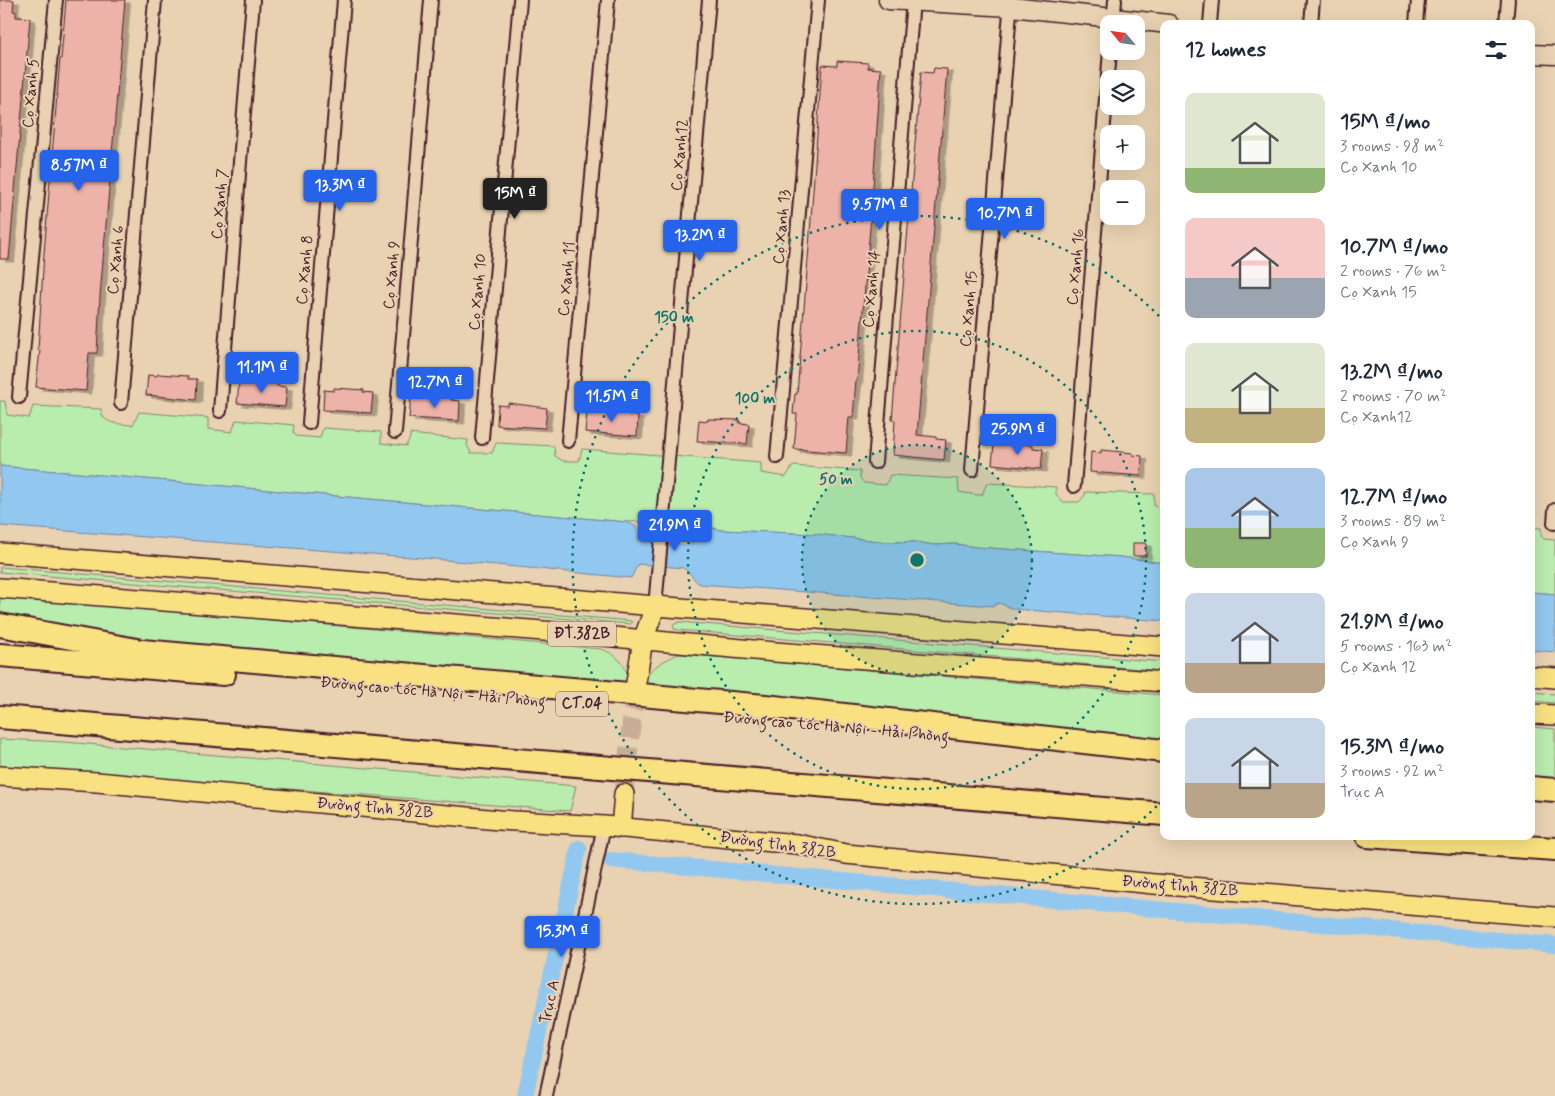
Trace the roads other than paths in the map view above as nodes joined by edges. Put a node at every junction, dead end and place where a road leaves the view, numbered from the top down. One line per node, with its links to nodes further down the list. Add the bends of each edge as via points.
1 (56, 0): 29 (street, Cọ Xanh 5)
2 (155, 0): 30 (street, Cọ Xanh 6)
3 (253, 0): 31 (street, Cọ Xanh 7)
4 (344, 0): 32 (street, Cọ Xanh 8)
5 (431, 0): 33 (street, Cọ Xanh 9)
6 (520, 0): 34 (street, Cọ Xanh 10)
7 (608, 0): 35 (street, Cọ Xanh 11)
8 (710, 0): 42 (street, Cọ Xanh12)
9 (818, 0): 36 (street, Cọ Xanh 13)
10 (888, 0): 16 (street)
11 (1114, 0): 18 (street)
12 (1212, 0): 20 (street)
13 (1314, 0): 21 (street)
14 (1418, 0): 22 (street)
15 (1508, 0): 23 (street)
16 (912, 1): 17 (street); 37 (street, Cọ Xanh 14)
17 (1011, 4): 19 (street); 38 (street, Cọ Xanh 15)
18 (1113, 15)
19 (1100, 19)
20 (1210, 20)
21 (1312, 20)
22 (1416, 20)
23 (1506, 20)
24 (1145, 23): 25 (street)
25 (1160, 24)
26 (1535, 54): 27 (street)
27 (1555, 55)
28 (1109, 60): 39 (street, Cọ Xanh 16)
29 (19, 397)
30 (121, 403)
31 (220, 412)
32 (309, 423)
33 (395, 432)
34 (482, 438)
35 (568, 441)
36 (777, 457)
37 (874, 462)
38 (972, 470)
39 (1074, 486)
40 (0, 553): 42 (main road, ĐT.382B)
41 (0, 588): 44 (main road, ĐT.382B)
42 (655, 607): 44 (main road); 45 (main road, ĐT.382B)
43 (0, 625): 55 (highway, via 142,651 765,706)
44 (643, 640): 49 (main road, ĐT.382B); 50 (main road)
45 (1160, 647)
46 (0, 655): 56 (highway, Đường cao tốc Hà Nội - Hải Phòng / CT.04)
47 (1535, 676): 48 (main road)
48 (1555, 678)
49 (1160, 682)
50 (635, 688)
51 (1535, 714): 52 (main road)
52 (1555, 715)
53 (0, 717): 61 (highway)
54 (0, 729): 62 (highway, via 700,790)
55 (1160, 751)
56 (1160, 756)
57 (0, 776): 63 (main road, Đường tỉnh 382B)
58 (1535, 788): 59 (highway)
59 (1555, 790)
60 (624, 794): 63 (main road)
61 (1160, 814)
62 (1160, 822)
63 (612, 827): 67 (main road, Đường tỉnh 382B, via 1154,884); 68 (street, Trục A)
64 (1430, 840): 66 (highway)
65 (1469, 840): 66 (highway)
66 (1555, 848)
67 (1555, 918)
68 (546, 1096)

